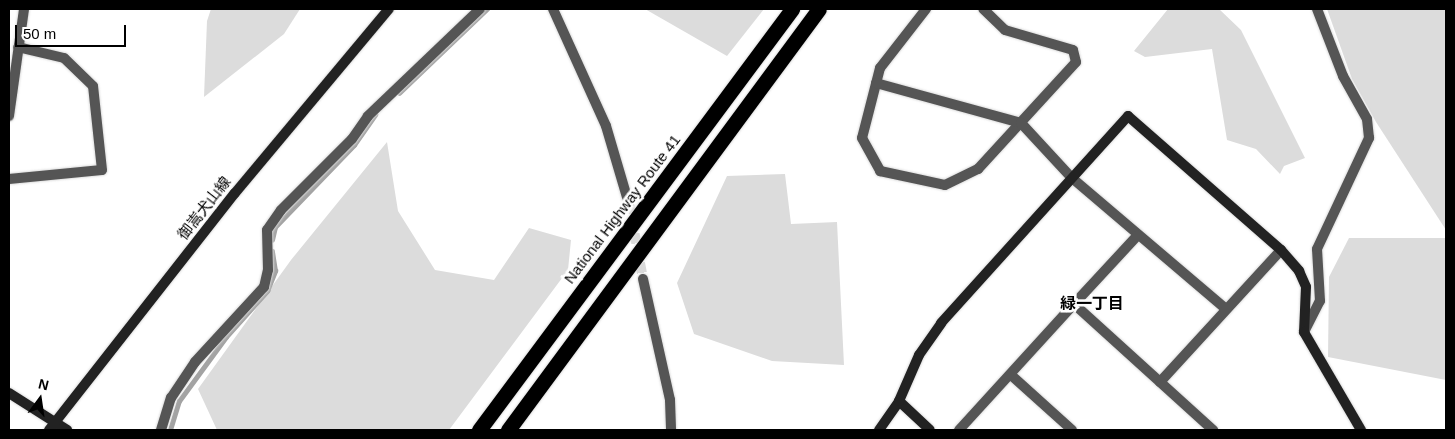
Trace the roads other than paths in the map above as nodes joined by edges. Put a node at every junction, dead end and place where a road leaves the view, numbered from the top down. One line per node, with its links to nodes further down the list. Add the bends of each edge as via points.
1 (24, 9): 10 (street)
2 (389, 9): 27 (street, 御嵩犬山線, via 235,193)
3 (480, 9): 29 (street, via 460,32 368,116 352,139 281,210 267,230 268,270 264,287 195,362 171,398)
4 (553, 9): 16 (street, via 606,126)
5 (792, 9): 30 (highway, National Highway Route 41)
6 (819, 9): 31 (highway)
7 (926, 9): 11 (street, via 880,68)
8 (983, 9): 13 (street, via 1005,30 1073,50 1076,62)
9 (1317, 9): 22 (street, via 1343,76 1367,119 1369,138 1317,249 1320,301)
10 (18, 47): 12 (street); 15 (street, via 64,58 93,86 102,170)
11 (876, 83): 13 (street); 13 (street, via 862,138 880,171 946,185 978,169)
12 (9, 116)
13 (1021, 123): 14 (street)
14 (1072, 178): 17 (street); 18 (street, via 1128,116); 26 (street, via 941,323 919,355)
15 (9, 179)
16 (629, 204)
17 (1137, 236): 20 (street); 21 (street)
18 (1280, 250): 21 (street); 22 (street, via 1299,271 1306,287)
19 (643, 279): 32 (street, via 670,400)
20 (1074, 304): 23 (street); 24 (street)
21 (1226, 310): 24 (street)
22 (1304, 332): 38 (street)
23 (1011, 375): 35 (street); 36 (street)
24 (1160, 382): 37 (street)
25 (9, 393): 27 (street)
26 (899, 402): 33 (street); 34 (street)
27 (52, 426): 28 (street)
28 (67, 430)
29 (161, 430)
30 (479, 430)
31 (508, 430)
32 (671, 430)
33 (879, 430)
34 (930, 430)
35 (959, 430)
36 (1072, 430)
37 (1213, 430)
38 (1361, 430)

